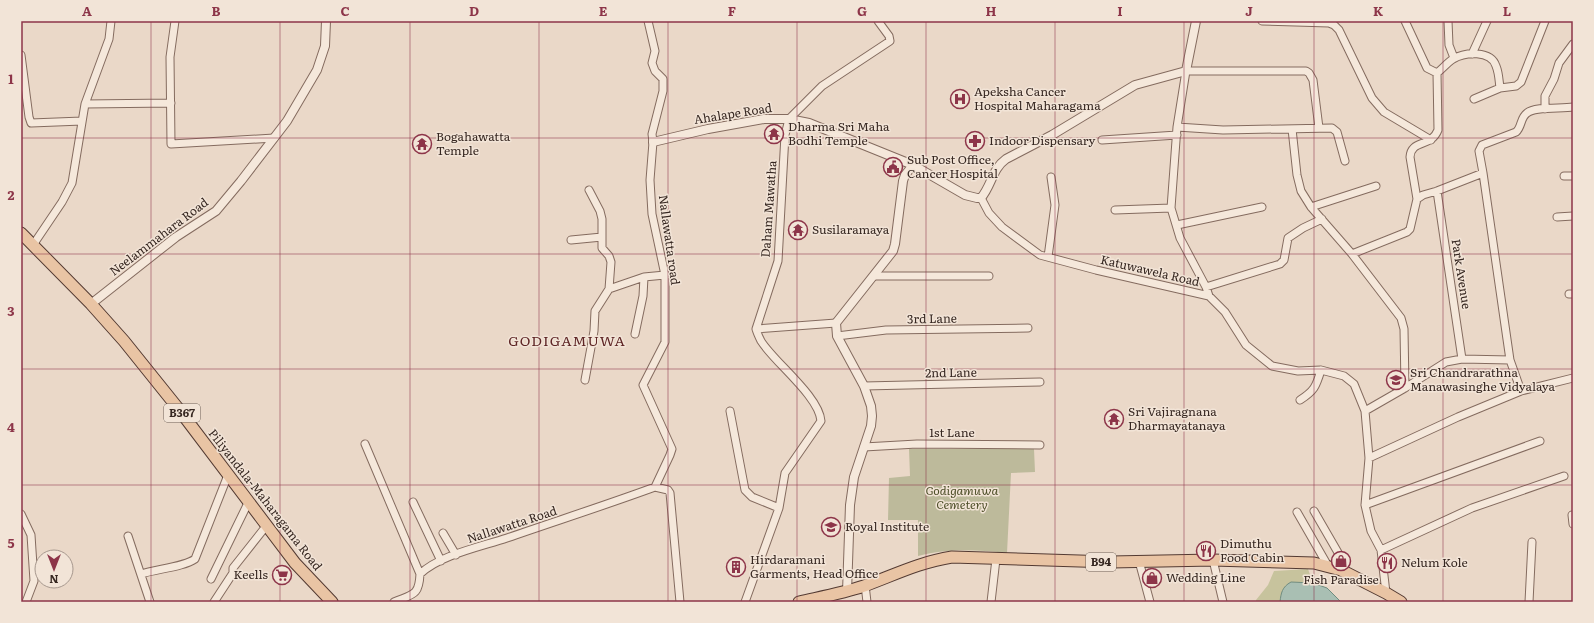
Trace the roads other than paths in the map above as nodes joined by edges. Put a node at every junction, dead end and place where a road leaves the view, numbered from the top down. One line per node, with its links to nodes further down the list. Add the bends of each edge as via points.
1 (111, 21): 21 (street, via 109,39)
2 (175, 21): 20 (street, via 170,57)
3 (326, 21): 29 (street, Neelammahara Road, via 325,46 317,70)
4 (648, 21): 32 (street, Nallawatta road, via 655,51 652,64 663,79 663,91 652,134)
5 (878, 21): 24 (street, Daham Mawatha, via 890,41 822,86)
6 (1196, 21): 16 (street)
7 (1262, 21): 31 (street, via 1334,25 1339,30 1372,98 1384,112)
8 (1405, 21): 17 (street, via 1427,68)
9 (1448, 21): 15 (street, via 1449,45)
10 (1487, 21): 13 (street)
11 (1545, 21): 18 (street, via 1520,82 1516,86)
12 (1573, 44): 23 (street, via 1559,63 1554,80 1545,96)
13 (1472, 54): 15 (street); 18 (street, via 1483,54 1492,59)
14 (21, 55): 25 (street, via 31,123)
15 (1454, 58): 17 (street)
16 (1186, 71): 26 (street, via 1306,71 1314,80); 28 (street); 42 (street, via 1135,85 1052,135 1006,159 995,170)
17 (1437, 73): 31 (street, via 1438,130)
18 (1500, 88): 19 (street)
19 (1474, 99)
20 (170, 103): 21 (street); 29 (street, via 171,144)
21 (85, 104): 25 (street)
22 (1573, 107): 23 (street)
23 (1544, 109): 35 (street, via 1526,113 1520,129 1516,132 1482,145 1479,151)
24 (790, 119): 32 (street, Ahalape Road, via 764,119); 34 (street, Ahalape Road, via 809,123); 68 (street, Daham Mawatha, via 785,135 778,262)
25 (82, 121): 55 (street, via 72,182 62,202)
26 (1319, 128): 27 (street); 33 (street, via 1332,128 1337,132)
27 (1292, 129): 28 (street); 45 (street, via 1301,191)
28 (1177, 131): 30 (street); 46 (street)
29 (274, 138): 65 (street, Neelammahara Road, via 216,210 176,237)
30 (1102, 140)
31 (1431, 140): 43 (street, via 1414,146 1410,151)
32 (653, 142): 58 (street, Nallawatta road, via 650,180 652,214)
33 (1345, 161)
34 (913, 165): 42 (street, Ahalape Road, via 965,195); 59 (street, via 905,175 893,251)
35 (1483, 172): 41 (street); 72 (street)
36 (1564, 176): 37 (street)
37 (1573, 176)
38 (1051, 177): 57 (street, via 1055,205)
39 (1376, 186): 45 (street)
40 (589, 190): 53 (street, via 600,211)
41 (1437, 191): 43 (street); 71 (street, Park Avenue)
42 (981, 198): 57 (street, Katuwawela Road, via 989,213 1002,227 1040,255)
43 (1417, 199): 56 (street, via 1410,229 1407,232)
44 (1262, 207): 51 (street)
45 (1311, 207): 50 (street)
46 (1171, 208): 47 (street); 51 (street)
47 (1115, 210)
48 (1573, 216): 49 (street)
49 (1557, 217)
50 (1322, 219): 56 (street); 62 (street, via 1288,238 1284,260 1280,264)
51 (1177, 225): 62 (street, via 1180,238)
52 (21, 233): 55 (main road, Piliyandala-Maharagama Road / B367)
53 (602, 237): 54 (street); 63 (street, via 602,248 611,262)
54 (571, 240)
55 (33, 245): 65 (main road, Piliyandala-Maharagama Road / B367)
56 (1352, 254): 78 (street, via 1401,318 1404,329)
57 (1048, 257): 64 (street, Katuwawela Road)
58 (665, 275): 61 (street); 90 (street, Nallawatta road, via 665,342 643,385 672,449)
59 (874, 276): 60 (street); 66 (street)
60 (989, 276)
61 (644, 277): 63 (street); 69 (street)
62 (1206, 287): 64 (street)
63 (609, 289): 75 (street, via 595,311)
64 (1209, 296): 73 (street, Katuwawela Road, via 1225,312 1246,346 1272,366 1298,371)
65 (91, 304): 88 (main road, Piliyandala-Maharagama Road / B367, via 150,372)
66 (836, 323): 68 (street); 70 (street)
67 (1028, 328): 70 (street, 3rd Lane, via 886,330)
68 (756, 329): 94 (street, via 761,341 796,380 818,410 821,421 785,473)
69 (635, 334)
70 (837, 336): 77 (street)
71 (1462, 359): 72 (street); 78 (street, via 1446,362)
72 (1510, 360): 79 (street)
73 (1321, 370): 80 (street, via 1316,387); 82 (street, Katuwawela Road, via 1344,376 1354,384)
74 (1573, 378): 79 (street)
75 (585, 380)
76 (1040, 382): 77 (street, 2nd Lane)
77 (864, 386): 86 (street, via 872,416)
78 (1405, 388): 82 (street)
79 (1521, 391): 87 (street)
80 (1300, 400)
81 (730, 411): 94 (street, via 745,490 752,497)
82 (1365, 411): 87 (street, Katuwawela Road)
83 (1540, 442): 93 (street)
84 (365, 444): 112 (street)
85 (1040, 445): 86 (street, 1st Lane, via 917,444)
86 (864, 447): 115 (street, via 854,477 850,505)
87 (1369, 458): 93 (street, Katuwawela Road)
88 (228, 475): 91 (main road, Piliyandala-Maharagama Road / B367); 111 (street, via 195,560)
89 (1564, 476): 104 (street, via 1472,508)
90 (655, 487): 105 (street, Nallawatta Road); 122 (street, via 668,490 670,493)
91 (249, 501): 100 (main road, Piliyandala-Maharagama Road / B367); 113 (street)
92 (413, 502): 107 (street)
93 (1365, 505): 104 (street, Katuwawela Road, via 1372,531)
94 (779, 508): 123 (street)
95 (1297, 512): 110 (street)
96 (1314, 512): 110 (street, via 1340,556)
97 (21, 514): 117 (street, via 31,535 34,581)
98 (1572, 515): 99 (street)
99 (1573, 524)
100 (267, 525): 119 (street, via 233,568 233,573); 120 (main road, Piliyandala-Maharagama Road / B367, via 295,563)
101 (442, 533): 105 (street)
102 (128, 536): 111 (street)
103 (1532, 542): 130 (street)
104 (1381, 550): 116 (street, Katuwawela Road)
105 (456, 555): 107 (street, Nallawatta Road)
106 (996, 559): 109 (main road, B94); 114 (main road, B94, via 952,557 930,561); 126 (street)
107 (442, 560): 112 (street, Nallawatta Road, via 428,566)
108 (1213, 560): 109 (main road, B94); 110 (main road, B94, via 1314,563); 128 (street)
109 (1139, 561): 127 (street)
110 (1333, 568): 116 (main road, B94)
111 (141, 574): 118 (street)
112 (420, 574): 121 (street, via 419,586 415,593)
113 (211, 579)
114 (865, 585): 115 (main road, B94); 125 (street)
115 (847, 592): 124 (main road, B94)
116 (1386, 593): 129 (main road, B94)
117 (26, 602)
118 (150, 602)
119 (214, 602)
120 (332, 602)
121 (394, 602)
122 (680, 602)
123 (745, 602)
124 (799, 602)
125 (867, 602)
126 (991, 602)
127 (1150, 602)
128 (1223, 602)
129 (1401, 602)
130 (1529, 602)

